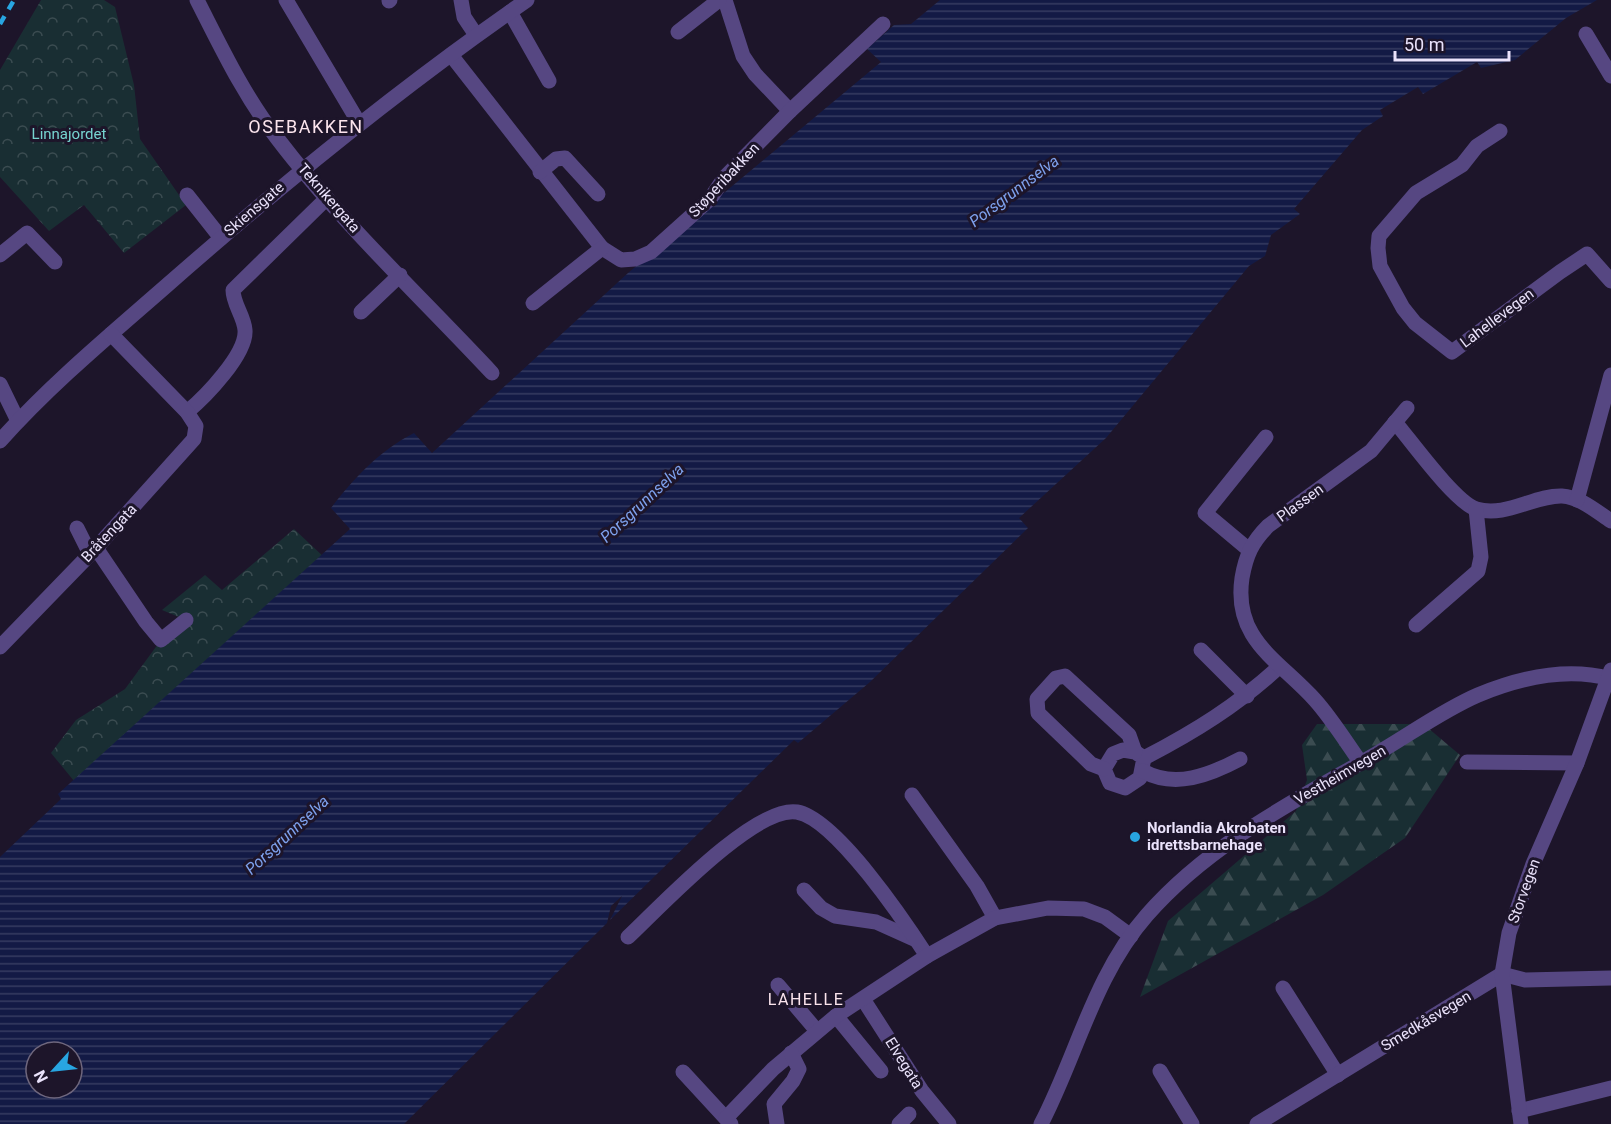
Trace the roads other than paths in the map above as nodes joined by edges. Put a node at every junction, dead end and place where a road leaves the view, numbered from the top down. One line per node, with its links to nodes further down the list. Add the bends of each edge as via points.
1 (197, 0): 18 (street, Teknikergata, via 240,82 276,138)
2 (286, 0): 16 (street)
3 (461, 0): 11 (street, via 464,17)
4 (527, 0): 7 (street, Skiensgate)
5 (719, 0): 9 (street)
6 (725, 0): 15 (street, via 743,56)
7 (510, 12): 11 (street, Skiensgate); 14 (street)
8 (883, 24): 15 (street, Støperibakken)
9 (678, 32)
10 (1587, 34): 13 (street)
11 (476, 36): 12 (street, Skiensgate)
12 (451, 55): 16 (street, Skiensgate); 19 (street, Støperibakken)
13 (1611, 76)
14 (549, 81)
15 (790, 111): 24 (street, Støperibakken, via 725,177 710,199 651,252 621,260)
16 (359, 123): 18 (street, Skiensgate)
17 (1500, 131): 28 (street, Lahellevegen, via 1477,146 1462,165 1416,193 1379,236 1380,266 1403,308 1415,323 1452,352 1587,254)
18 (302, 168): 22 (street, Teknikergata); 23 (street, Skiensgate)
19 (540, 172): 20 (street, via 556,159 565,158); 24 (street, Støperibakken)
20 (598, 194)
21 (187, 195): 23 (street)
22 (327, 198): 27 (street, Teknikergata); 36 (street, via 233,290 245,337 234,360)
23 (220, 238): 31 (street, Skiensgate)
24 (602, 248): 29 (street)
25 (0, 255): 26 (street, via 27,233)
26 (56, 262)
27 (400, 275): 30 (street); 32 (street, Teknikergata)
28 (1611, 281)
29 (533, 303)
30 (361, 312)
31 (111, 334): 36 (street); 37 (street, Skiensgate)
32 (492, 373)
33 (1611, 375): 41 (street)
34 (0, 384): 37 (street)
35 (1407, 408): 38 (street, Plassen)
36 (187, 412): 46 (street, Bråtengata, via 196,426 194,439)
37 (18, 421): 40 (street, Skiensgate)
38 (1395, 422): 42 (street, via 1460,498); 45 (street, Plassen, via 1371,451 1268,526)
39 (1266, 437): 45 (street, via 1205,513)
40 (0, 441)
41 (1577, 500): 42 (street, via 1562,496 1506,509); 43 (street)
42 (1476, 508): 48 (street, via 1481,557 1478,571)
43 (1611, 521)
44 (77, 528): 46 (street)
45 (1248, 549): 51 (street, via 1240,595 1243,617 1254,638)
46 (93, 551): 47 (street, via 161,640); 49 (street, Bråtengata)
47 (186, 620)
48 (1416, 625)
49 (0, 647)
50 (1201, 650): 53 (street)
51 (1279, 667): 53 (street); 57 (street, via 1314,698)
52 (1610, 676): 57 (street, Vestheimvegen, via 1568,673 1502,687 1477,696); 58 (street, Storvegen)
53 (1247, 696): 55 (street, via 1192,733)
54 (1240, 759): 55 (street, via 1209,774 1184,779 1155,777)
55 (1141, 760): 59 (street, via 1123,750 1113,754); 59 (street, via 1137,782 1125,788 1110,783); 59 (street, via 1129,735 1065,676 1056,678 1037,699 1038,713 1091,764)
56 (1467, 762): 58 (street)
57 (1361, 763): 63 (street, Vestheimvegen, via 1217,850 1148,914)
58 (1577, 763): 67 (street, Storvegen, via 1533,864 1509,933)
59 (1104, 769)
60 (912, 795): 62 (street)
61 (804, 890): 65 (street, via 835,916 876,922)
62 (995, 918): 63 (street, via 1048,908 1084,909 1105,917); 66 (street)
63 (1131, 936): 84 (street, Vestheimvegen, via 1100,988)
64 (628, 937): 65 (street, via 735,839 756,824 796,812 815,818 834,834)
65 (917, 940): 66 (street)
66 (927, 956): 71 (street)
67 (1502, 974): 68 (street, via 1525,980); 78 (street, Smedkåsvegen); 80 (street, Storvegen)
68 (1611, 978)
69 (778, 985): 73 (street)
70 (1283, 988): 78 (street)
71 (863, 999): 72 (street); 83 (street, Elvegata, via 922,1091)
72 (836, 1016): 73 (street); 75 (street)
73 (816, 1031): 74 (street)
74 (791, 1053): 81 (street); 82 (street, via 799,1069 774,1104)
75 (881, 1071)
76 (1160, 1071): 85 (street)
77 (683, 1072): 81 (street)
78 (1338, 1075): 86 (street, Smedkåsvegen)
79 (1611, 1088): 80 (street)
80 (1520, 1118)
81 (729, 1121)
82 (777, 1124)
83 (950, 1124)
84 (1041, 1124)
85 (1192, 1124)
86 (1257, 1124)

